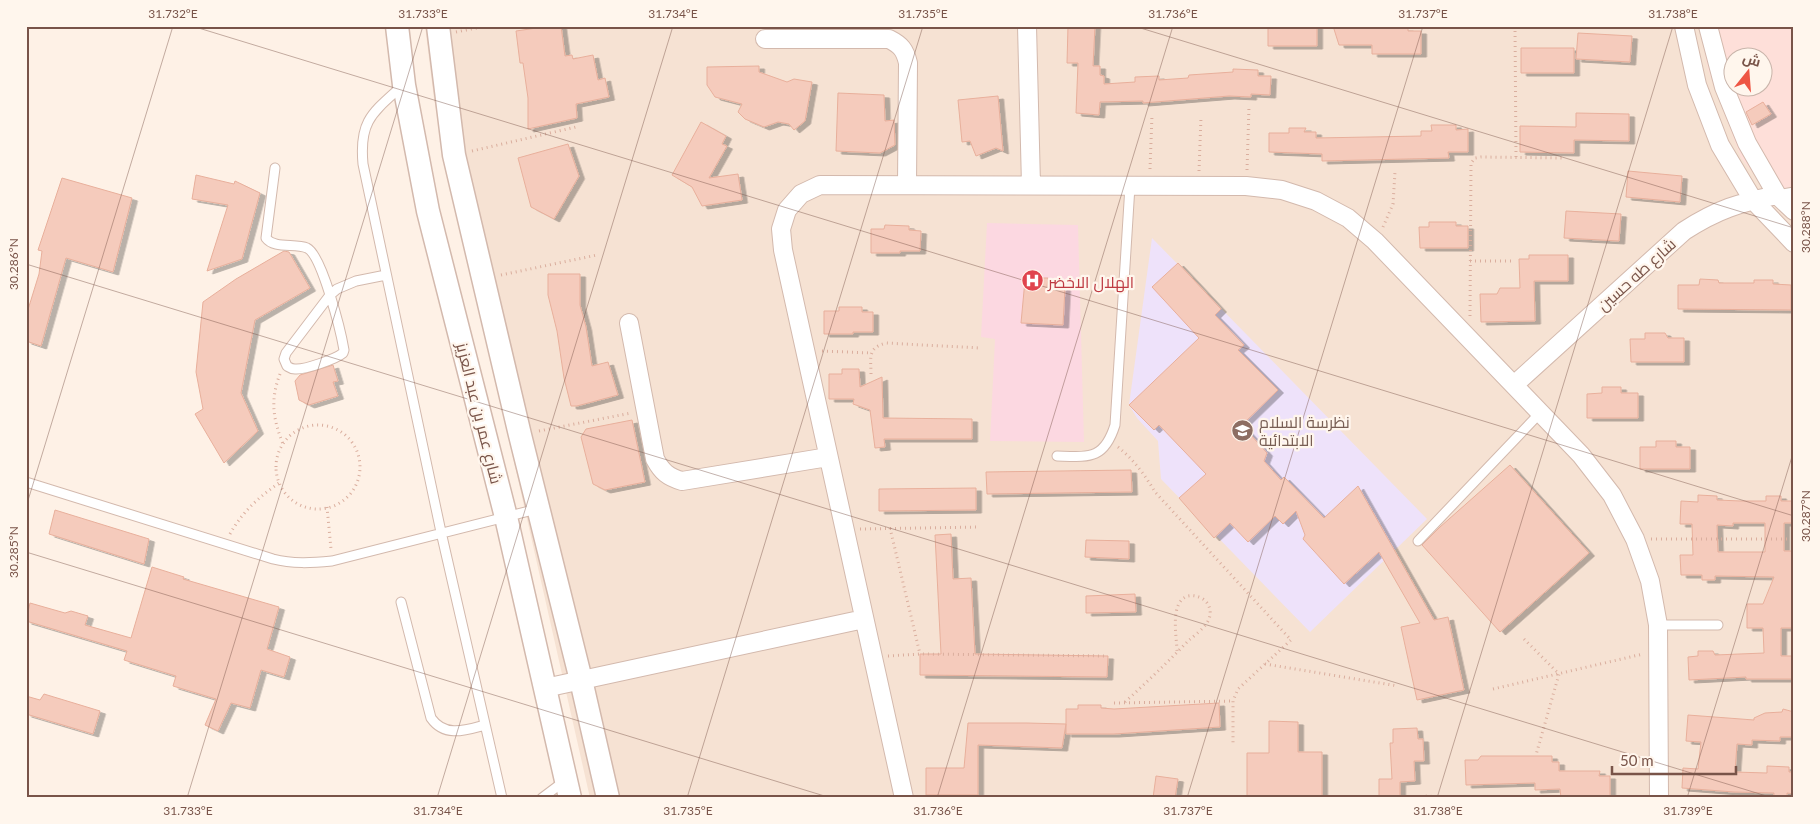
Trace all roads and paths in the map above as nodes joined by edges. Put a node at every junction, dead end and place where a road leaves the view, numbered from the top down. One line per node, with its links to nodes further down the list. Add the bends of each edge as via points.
1 (397, 26): 9 (street, شارع عمر بن عبد العزيز)
2 (487, 26): 7 (path)
3 (1027, 26): 20 (street)
4 (1515, 26): 15 (path)
5 (1684, 26): 26 (street, via 1697,85 1716,136)
6 (1708, 26): 25 (street, via 1724,87 1747,143)
7 (438, 31): 14 (street, شارع عمر بن عبد العزيز)
8 (765, 39): 19 (street, via 889,39 899,44 906,52 908,63)
9 (404, 85): 33 (lane, via 370,118 361,145); 55 (street, شارع عمر بن عبد العزيز, via 428,211)
10 (1249, 106): 24 (path)
11 (1152, 115): 22 (path)
12 (1200, 117): 23 (path)
13 (576, 127): 14 (path)
14 (454, 155): 34 (street, شارع عمر بن عبد العزيز)
15 (1516, 158): 16 (path); 31 (path, via 1481,157 1471,163)
16 (1562, 158)
17 (275, 168): 35 (lane, via 266,238 271,243 304,247 311,251)
18 (1395, 172): 28 (path, via 1393,204)
19 (907, 185): 20 (street); 39 (street, via 820,185 801,194 787,210 781,229 783,250)
20 (1031, 185): 21 (street)
21 (1130, 186): 22 (street); 47 (lane, via 1115,425)
22 (1150, 186): 23 (street)
23 (1199, 186): 24 (street)
24 (1246, 186): 28 (street, via 1282,190 1316,201 1348,218)
25 (1786, 193): 26 (street, شارع طه حسين); 27 (street)
26 (1753, 200): 29 (street); 43 (street, شارع طه حسين, via 1705,217 1684,231)
27 (1794, 212)
28 (1375, 241): 37 (street)
29 (1794, 243)
30 (597, 255): 34 (path)
31 (1470, 261): 32 (path); 37 (path)
32 (1514, 262)
33 (386, 275): 35 (lane, via 348,284); 59 (lane)
34 (483, 279): 46 (street, شارع عمر بن عبد العزيز)
35 (330, 295): 41 (lane, via 289,348); 41 (lane, via 343,354 297,369)
36 (629, 323): 44 (street)
37 (1470, 340): 43 (street)
38 (980, 348): 40 (path, via 886,343)
39 (805, 350): 40 (path); 50 (street)
40 (871, 353): 42 (path)
41 (284, 363): 48 (path, via 272,397 276,427)
42 (871, 374)
43 (1514, 386): 45 (street)
44 (646, 410): 46 (path); 50 (street, via 655,459 670,478 682,481)
45 (1540, 413): 60 (street, via 1612,495); 62 (lane)
46 (520, 435): 54 (street, شارع عمر بن عبد العزيز)
47 (1110, 440): 49 (lane, via 1088,457); 75 (path, via 1128,455 1155,492 1290,640)
48 (283, 444): 52 (path, via 276,462); 53 (path, via 298,430 318,425 338,429 353,443 360,462 358,482 346,498)
49 (1057, 456)
50 (828, 457): 58 (street)
51 (26, 482): 63 (lane)
52 (280, 483): 53 (path, via 299,504); 63 (path, via 247,509)
53 (327, 508): 64 (path)
54 (538, 509): 55 (lane); 77 (street, شارع عمر بن عبد العزيز)
55 (506, 517): 59 (lane); 79 (street, شارع عمر بن عبد العزيز)
56 (979, 527): 57 (path)
57 (890, 528): 58 (path); 72 (path)
58 (844, 529): 66 (street)
59 (441, 532): 64 (lane); 84 (lane)
60 (1635, 539): 61 (path); 67 (street, via 1650,581)
61 (1794, 539)
62 (1418, 542)
63 (224, 544): 64 (lane, via 291,563)
64 (332, 561)
65 (401, 602): 84 (lane, via 435,724 449,732)
66 (864, 619): 74 (street); 77 (street)
67 (1658, 625): 68 (lane); 70 (street)
68 (1718, 625)
69 (1524, 639): 76 (path)
70 (1659, 651): 76 (path); 94 (street)
71 (1177, 652): 71 (path, via 1208,621 1209,606 1197,596 1182,599 1178,605); 82 (path)
72 (920, 654): 73 (path); 74 (path)
73 (1108, 656)
74 (873, 657): 91 (street)
75 (1265, 664): 78 (path); 81 (path, via 1238,689)
76 (1559, 674): 80 (path); 86 (path)
77 (581, 680): 79 (street); 90 (street, شارع عمر بن عبد العزيز)
78 (1398, 686)
79 (545, 688): 87 (street, شارع عمر بن عبد العزيز)
80 (1493, 689)
81 (1233, 701): 82 (path); 85 (path)
82 (1126, 702): 83 (path)
83 (1114, 703)
84 (485, 725): 88 (lane)
85 (1233, 744)
86 (1536, 755)
87 (568, 789): 89 (lane)
88 (502, 798)
89 (542, 798)
90 (608, 798)
91 (904, 798)
92 (1416, 798): 93 (path)
93 (1462, 798)
94 (1659, 798)

